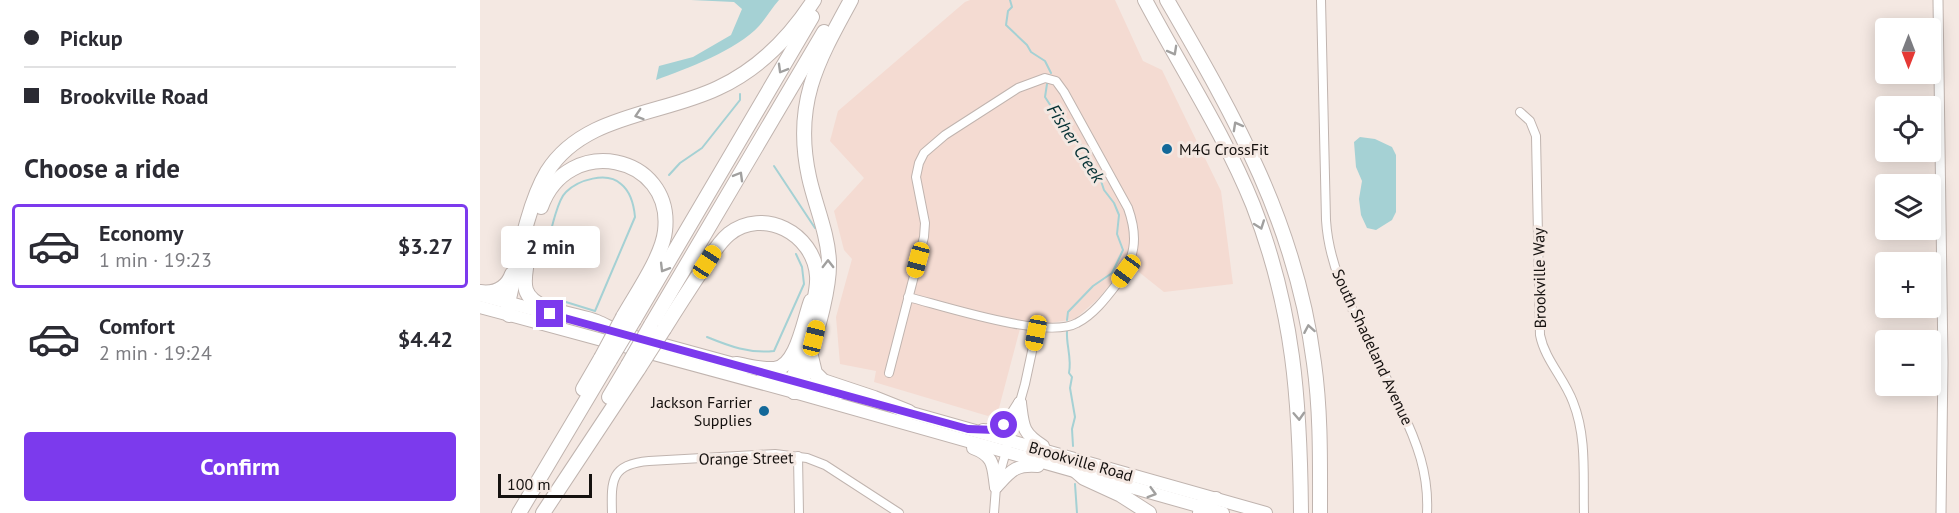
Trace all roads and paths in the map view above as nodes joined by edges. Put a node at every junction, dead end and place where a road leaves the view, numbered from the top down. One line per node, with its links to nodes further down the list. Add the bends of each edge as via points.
1 (814, 0): 10 (highway, one-way to 10, via 784,40 728,83 596,129 573,143 541,182)
2 (822, 0): 16 (highway, one-way to 16)
3 (843, 0): 17 (highway, one-way to 3)
4 (851, 0): 20 (highway, one-way to 4, via 829,262 807,166 804,112 819,59)
5 (1145, 0): 44 (highway, one-way to 44, via 1230,154 1272,260 1296,378)
6 (1167, 0): 45 (highway, one-way to 6, via 1316,374 1292,259 1254,159)
7 (1321, 0): 46 (street, South Shadeland Avenue, via 1326,220 1331,255 1344,293 1419,447 1427,484)
8 (1938, 0): 48 (street)
9 (1520, 112): 47 (street, Brookville Way, via 1532,123 1537,141 1540,335 1546,355 1569,391 1579,418)
10 (523, 257): 12 (highway, via 506,284 497,291); 15 (highway); 16 (highway, via 544,197 564,173 593,161 630,166 656,190 666,223 662,247); 19 (highway, via 525,286 534,302)
11 (816, 291): 17 (highway, via 814,263 801,240 778,226 748,225 735,229 722,241); 21 (highway, via 788,363 773,369); 23 (highway)
12 (480, 294): 15 (main road, Brookville Road)
13 (908, 297): 18 (street); 18 (street, via 925,232 917,183 918,165 926,150 1018,88 1051,79 1061,88 1122,194 1134,242 1126,271 1088,316 1072,326); 22 (street)
14 (480, 307): 15 (main road, Brookville Road)
15 (510, 307): 19 (main road, Brookville Road); 23 (main road, Brookville Road)
16 (628, 319): 34 (highway, bridge)
17 (658, 327): 36 (highway, bridge)
18 (1037, 328): 24 (street)
19 (618, 332): 21 (main road, Brookville Road)
20 (811, 350): 23 (highway); 25 (highway, via 812,368 824,381)
21 (736, 364): 23 (main road, Brookville Road)
22 (889, 373)
23 (796, 385): 25 (main road, Brookville Road); 27 (main road, Brookville Road)
24 (1020, 403): 26 (main road, via 1000,428); 28 (street); 30 (main road, via 1025,431)
25 (909, 412): 26 (main road, Brookville Road)
26 (968, 429): 28 (main road, Brookville Road)
27 (951, 436): 28 (main road, Brookville Road); 32 (main road, via 990,459 996,472)
28 (1009, 446): 30 (main road, Brookville Road); 32 (street)
29 (798, 456): 37 (street, Orange Street, via 630,463 617,472 612,484); 38 (street); 39 (street, Orange Street, via 825,465)
30 (1053, 459): 31 (main road, Brookville Road); 32 (main road, via 1019,466); 33 (main road, Brookville Road)
31 (1076, 471): 35 (main road, Brookville Road, one-way to 35); 41 (highway)
32 (996, 487): 40 (street)
33 (1216, 499): 35 (highway, via 1205,502); 43 (main road, Brookville Road)
34 (521, 508)
35 (1200, 510): 42 (main road, Brookville Road)
36 (543, 512)
37 (612, 513)
38 (799, 513)
39 (899, 513)
40 (994, 513)
41 (1149, 513)
42 (1223, 513)
43 (1266, 513)
44 (1301, 513)
45 (1320, 513)
46 (1427, 513)
47 (1584, 513)
48 (1941, 513)

